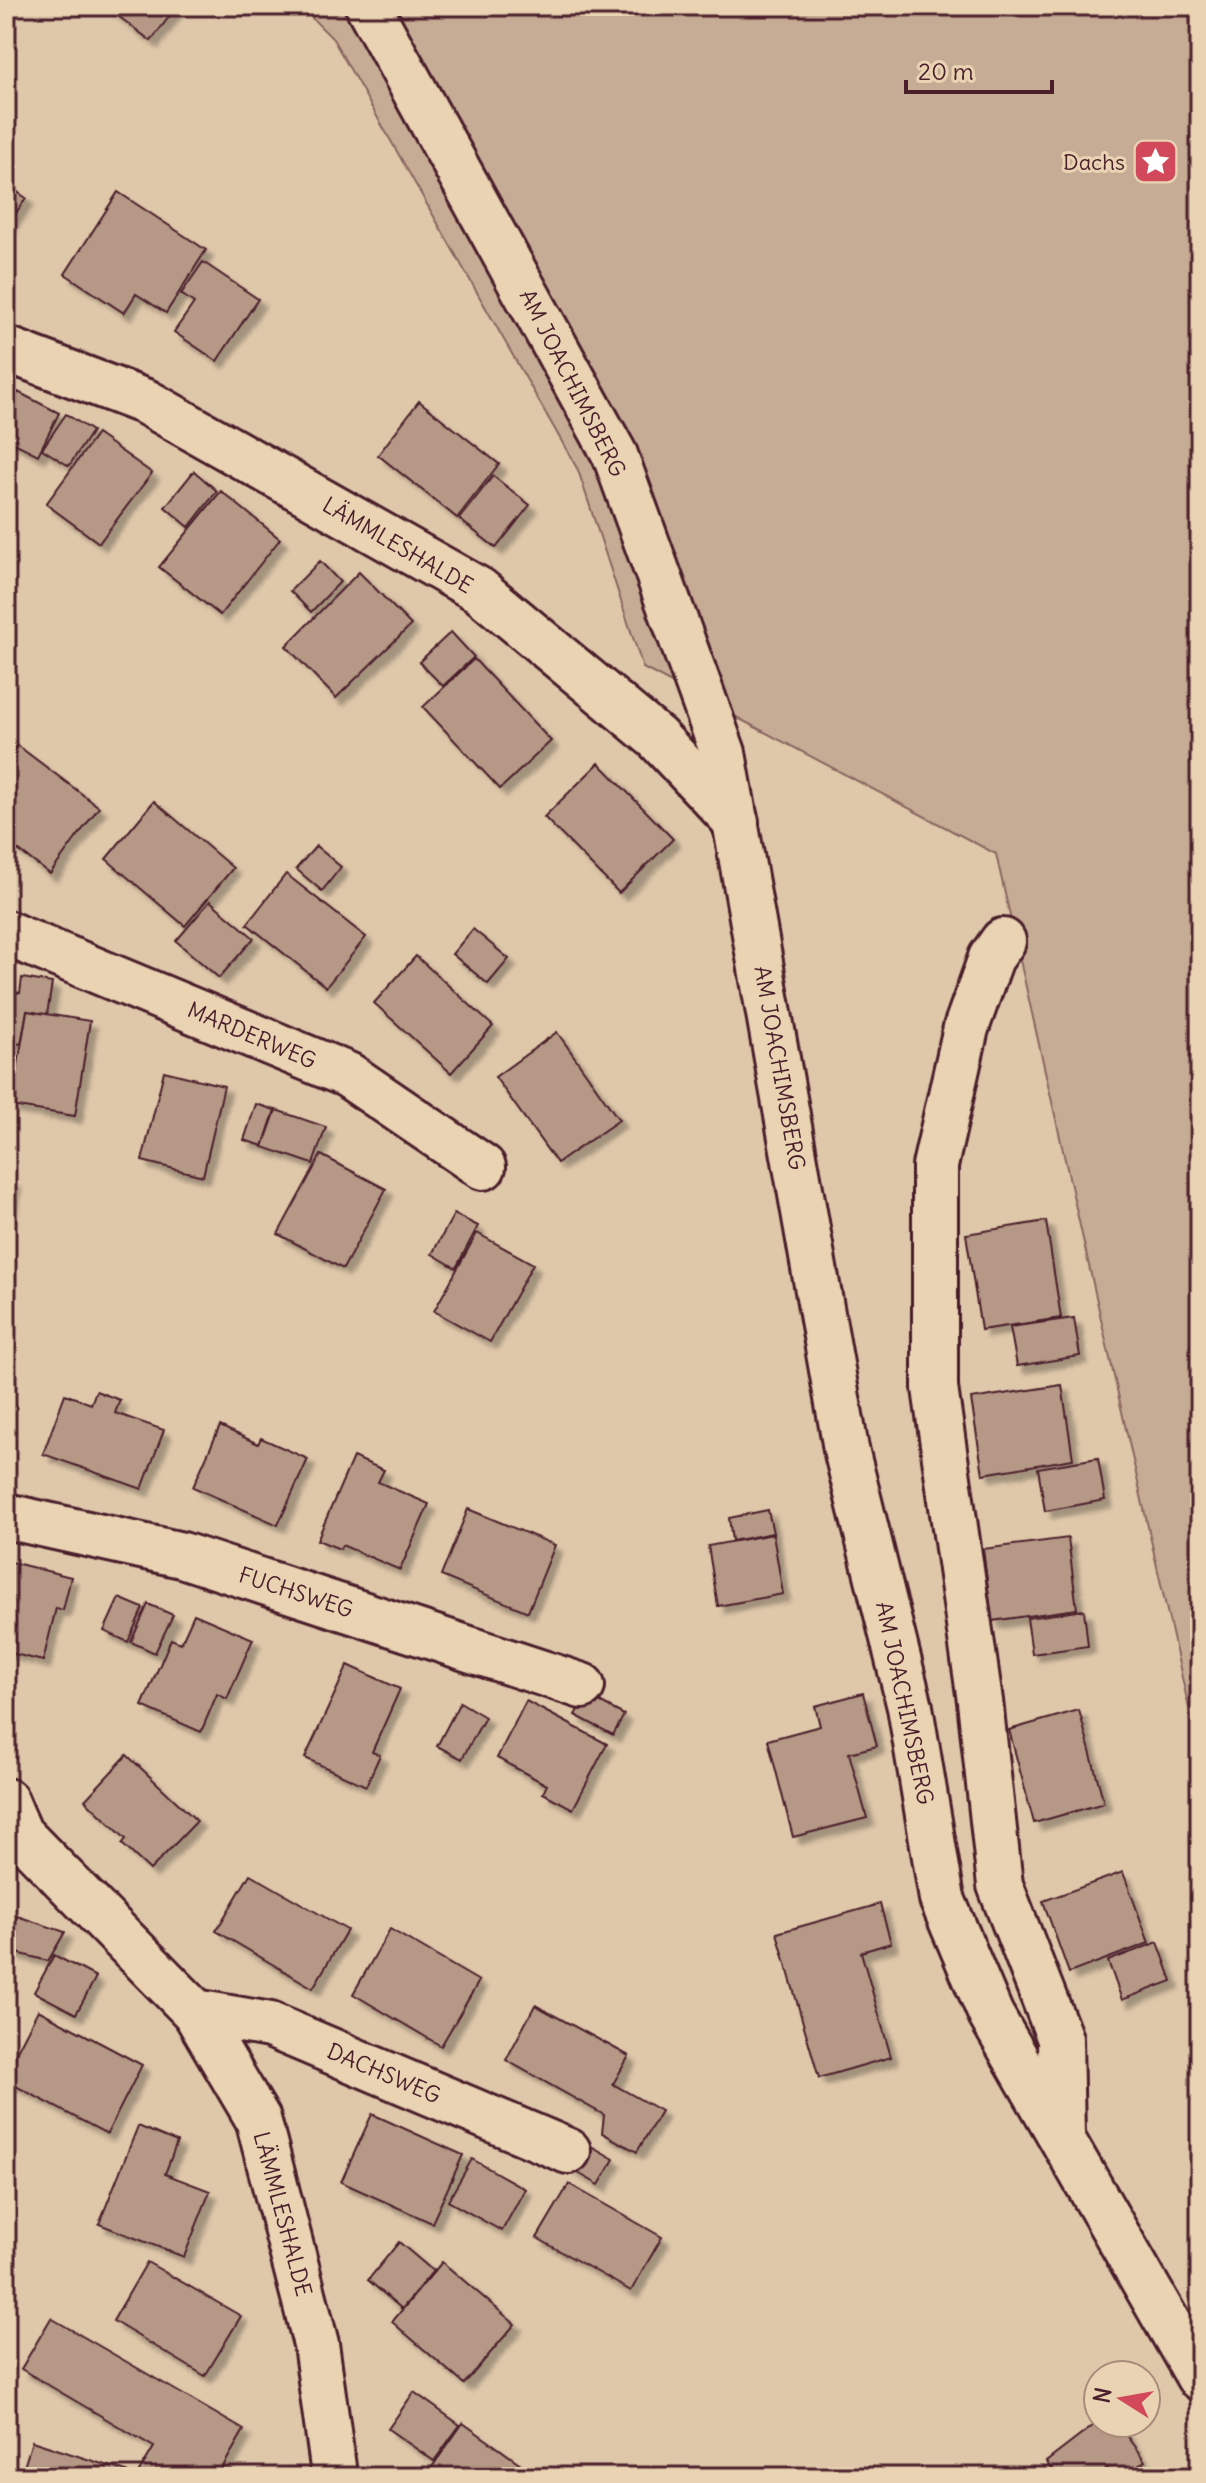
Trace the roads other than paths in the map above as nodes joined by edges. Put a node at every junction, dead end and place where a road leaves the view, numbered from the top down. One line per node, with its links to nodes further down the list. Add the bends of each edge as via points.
1 (370, 15): 3 (street, AM JOACHIMSBERG, via 615,455 723,753)
2 (6, 349): 3 (street, LÄMMLESHALDE, via 146,402 479,590 657,738)
3 (736, 822): 11 (street, AM JOACHIMSBERG, via 846,1449 910,1707 942,1899 991,2015)
4 (6, 933): 6 (street, MARDERWEG, via 348,1075)
5 (1003, 941): 11 (street, AM JOACHIMSBERG, via 991,958 966,1028 935,1166 935,1388 980,1701 1000,1885 1060,2039)
6 (483, 1167)
7 (6, 1516): 8 (street, FUCHSWEG, via 182,1555)
8 (582, 1686)
9 (11, 1821): 10 (street, LÄMMLESHALDE)
10 (195, 2012): 12 (street, DACHSWEG, via 270,2025); 14 (street, LÄMMLESHALDE, via 258,2119 316,2344)
11 (1062, 2139): 13 (street, AM JOACHIMSBERG)
12 (568, 2151)
13 (1200, 2379)
14 (332, 2477)

